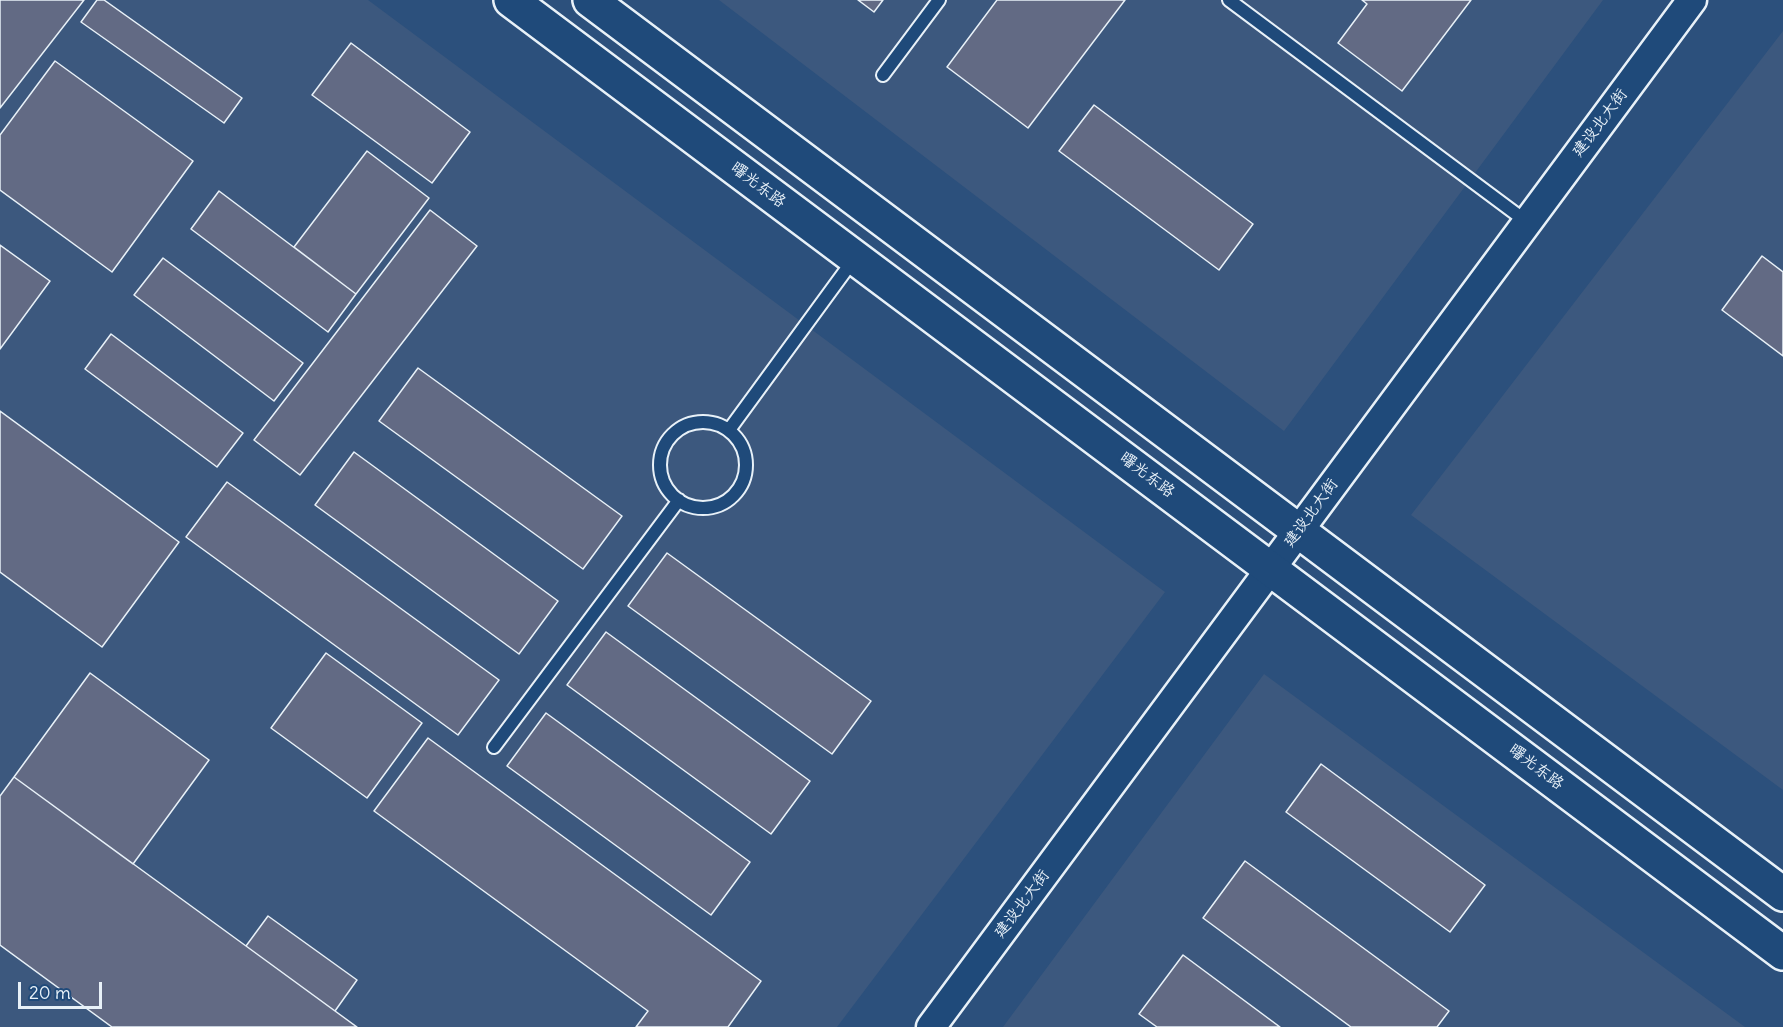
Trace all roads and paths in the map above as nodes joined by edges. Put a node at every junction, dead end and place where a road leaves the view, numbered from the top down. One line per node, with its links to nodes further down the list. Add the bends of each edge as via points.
1 (511, 0): 8 (main road, 曙光东路)
2 (590, 0): 11 (main road)
3 (939, 0): 6 (lane)
4 (1229, 0): 7 (lane)
5 (1692, 0): 7 (street, 建设北大街)
6 (883, 75)
7 (1527, 222): 11 (street, 建设北大街)
8 (855, 257): 9 (lane); 12 (main road, 曙光东路)
9 (729, 430): 10 (lane, via 742,445 746,457 747,470 736,494 713,507 699,508); 10 (lane, via 710,422 697,422 684,426 665,444 660,472 665,485)
10 (679, 500): 13 (lane)
11 (1299, 530): 12 (street, 建设北大街); 14 (main road)
12 (1271, 568): 15 (main road, 曙光东路); 16 (street, 建设北大街)
13 (494, 747)
14 (1783, 894)
15 (1783, 953)
16 (931, 1027)

